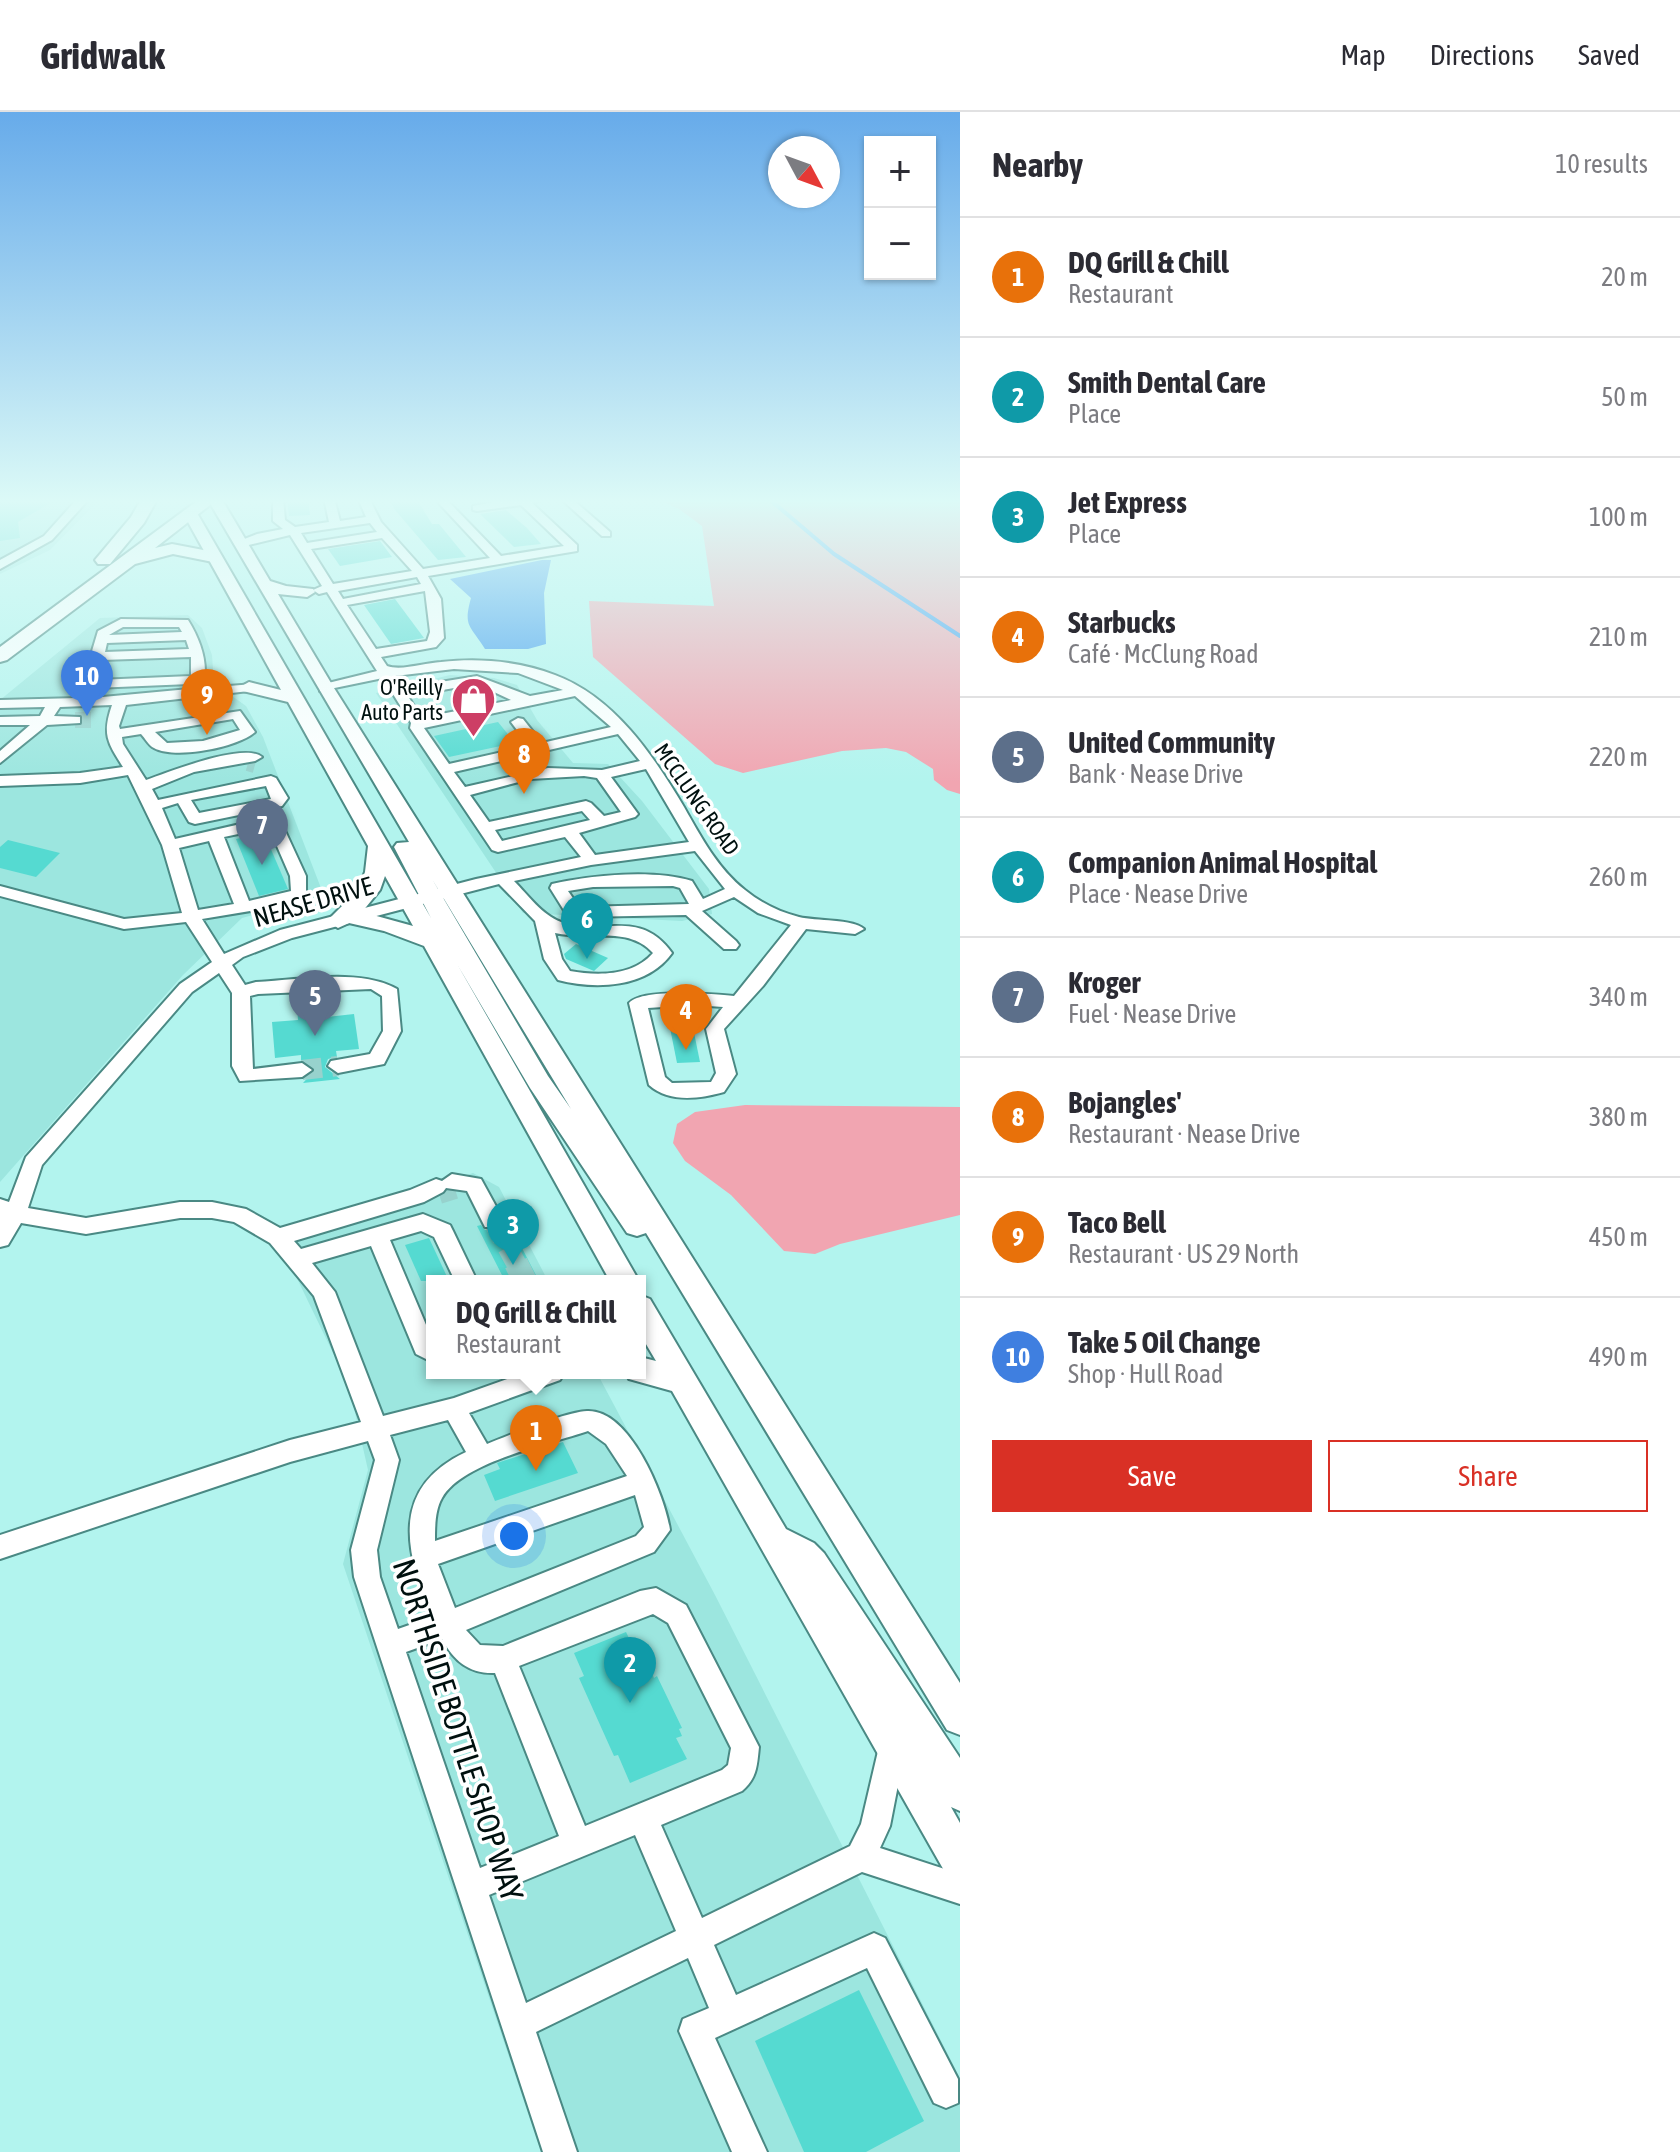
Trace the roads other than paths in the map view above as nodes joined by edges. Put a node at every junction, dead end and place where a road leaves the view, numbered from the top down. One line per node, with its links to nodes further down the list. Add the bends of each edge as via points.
1 (65, 593): 12 (highway)
2 (74, 593): 15 (highway)
3 (234, 593): 18 (main road)
4 (250, 593): 22 (main road, via 309,679)
5 (269, 593): 11 (main road)
6 (305, 593): 11 (main road, via 286,604)
7 (331, 593): 10 (street)
8 (394, 593): 10 (street)
9 (431, 593): 14 (street, via 437,638 431,644)
10 (339, 603): 14 (street)
11 (286, 621): 22 (main road)
12 (0, 636)
13 (197, 653): 16 (street); 16 (street, via 180,621 115,624 104,631); 20 (street)
14 (373, 654): 17 (street)
15 (0, 656)
16 (98, 656): 19 (street)
17 (388, 674): 22 (street, MCCLUNG ROAD); 24 (street, MCCLUNG ROAD, via 479,665 533,674); 25 (street)
18 (285, 683): 21 (main road); 21 (main road); 59 (main road); 66 (main road, via 303,694 354,763)
19 (89, 684): 20 (street); 29 (street)
20 (197, 687): 21 (street); 27 (street)
21 (249, 687)
22 (325, 688): 66 (main road)
23 (500, 691): 25 (street, via 477,680); 26 (street); 31 (street, via 501,699)
24 (577, 691): 26 (street); 40 (street, MCCLUNG ROAD)
25 (402, 693): 37 (street, via 406,711)
26 (529, 699): 31 (street)
27 (120, 701): 29 (street); 38 (street)
28 (55, 703): 29 (street); 30 (street); 32 (street)
29 (83, 703)
30 (0, 704)
31 (493, 707): 37 (street)
32 (45, 719): 33 (street); 35 (street); 42 (street)
33 (75, 720)
34 (92, 720): 38 (street)
35 (0, 721)
36 (518, 722): 41 (street)
37 (418, 723): 45 (street)
38 (114, 728): 39 (street); 44 (street)
39 (146, 730): 39 (street, via 158,745 182,749 248,732 239,716 229,714)
40 (618, 730): 41 (street); 43 (street, MCCLUNG ROAD)
41 (538, 748): 45 (street)
42 (0, 759)
43 (649, 764): 46 (street); 58 (street, MCCLUNG ROAD)
44 (130, 770): 47 (street); 49 (street)
45 (444, 770): 50 (street)
46 (602, 774): 50 (street, via 578,768 544,772); 53 (street, via 630,814)
47 (0, 781)
48 (271, 781): 49 (street, via 250,761 190,769); 51 (street); 51 (street, via 280,798 277,803 195,819)
49 (142, 787): 52 (street)
50 (459, 793): 54 (street)
51 (183, 799): 52 (street)
52 (153, 806): 57 (street)
53 (600, 822): 54 (street, via 586,806); 55 (street)
54 (484, 828): 55 (street, via 498,847)
55 (569, 831): 60 (street)
56 (215, 835): 57 (street); 67 (street); 67 (street, via 262,824 276,827 298,876 300,894)
57 (170, 845): 69 (street)
58 (699, 846): 60 (street, NEASE DRIVE); 65 (street, MCCLUNG ROAD)
59 (378, 847): 66 (main road); 70 (main road, via 374,887)
60 (591, 860): 61 (street, NEASE DRIVE)
61 (545, 870): 62 (street, NEASE DRIVE); 63 (street)
62 (502, 878): 66 (street, NEASE DRIVE); 71 (street)
63 (558, 888): 68 (street, via 571,908 581,912); 68 (street, via 674,881 686,885)
64 (0, 891): 69 (street, via 124,924)
65 (735, 891): 68 (street); 72 (street, MCCLUNG ROAD)
66 (431, 896): 70 (street, NEASE DRIVE); 74 (main road); 106 (main road, via 704,1304)
67 (243, 906): 69 (street)
68 (694, 907): 75 (street)
69 (191, 916): 76 (street)
70 (345, 919): 74 (main road, via 390,925); 76 (street, NEASE DRIVE, via 267,940)
71 (543, 920): 71 (street, via 561,929 648,937 663,953 656,964 628,975 584,981 564,976 553,959)
72 (801, 924): 73 (street, MCCLUNG ROAD); 78 (street)
73 (855, 929)
74 (431, 941): 90 (main road)
75 (730, 945)
76 (222, 964): 77 (street); 82 (street, NEASE DRIVE, via 186,988 33,1162)
77 (241, 993): 79 (street, via 362,983 391,993 392,1031 377,1059); 80 (street, via 242,1066 247,1076)
78 (739, 1002): 78 (street, via 638,1003 656,1080 667,1090 717,1087 726,1074 715,1029)
79 (338, 1066)
80 (302, 1070)
81 (390, 1203): 83 (street, via 474,1184); 84 (street); 86 (street)
82 (7, 1210): 86 (street, NORTHSIDE BOTTLE SHOP WAY, via 86,1226 180,1210 212,1210 239,1215); 87 (street, NEASE DRIVE)
83 (493, 1221)
84 (404, 1227): 85 (street); 89 (street, via 423,1222 442,1231)
85 (377, 1235): 88 (street); 92 (street)
86 (278, 1237): 88 (street, NORTHSIDE BOTTLE SHOP WAY)
87 (0, 1239)
88 (296, 1259): 97 (street, NORTHSIDE BOTTLE SHOP WAY, via 324,1292)
89 (463, 1275)
90 (620, 1275)
91 (646, 1317): 95 (main road)
92 (426, 1348)
93 (646, 1371): 95 (main road)
94 (535, 1379): 96 (street)
95 (682, 1380): 100 (main road)
96 (454, 1408): 97 (street); 98 (street)
97 (376, 1428): 101 (street, via 290,1451); 104 (street, NORTHSIDE BOTTLE SHOP WAY, via 387,1460 364,1550 367,1577)
98 (482, 1457): 99 (street, via 588,1421 617,1438); 102 (street, via 436,1485 426,1508)
99 (641, 1482): 102 (street); 103 (street, via 657,1530 645,1544)
100 (775, 1540): 107 (main road); 108 (main road, via 812,1564)
101 (0, 1547)
102 (423, 1557): 103 (street)
103 (448, 1624): 104 (street); 105 (street, via 462,1651 483,1662)
104 (390, 1645): 113 (street, NORTHSIDE BOTTLE SHOP WAY)
105 (503, 1659): 109 (street, via 640,1604 656,1601 677,1614 745,1747 742,1772 732,1781); 110 (street)
106 (957, 1710)
107 (892, 1744): 111 (street, via 875,1826); 112 (main road)
108 (960, 1792)
109 (642, 1817): 110 (street); 115 (street)
110 (577, 1844): 113 (street)
111 (861, 1857): 114 (street); 115 (street)
112 (960, 1860)
113 (470, 1887): 117 (street, NORTHSIDE BOTTLE SHOP WAY)
114 (960, 1889)
115 (694, 1938): 116 (street); 117 (street)
116 (729, 2016): 118 (street, via 874,1949); 120 (street, via 695,2031)
117 (516, 2025): 119 (street, NORTHSIDE BOTTLE SHOP WAY)
118 (946, 2091)
119 (560, 2152)
120 (750, 2152)

